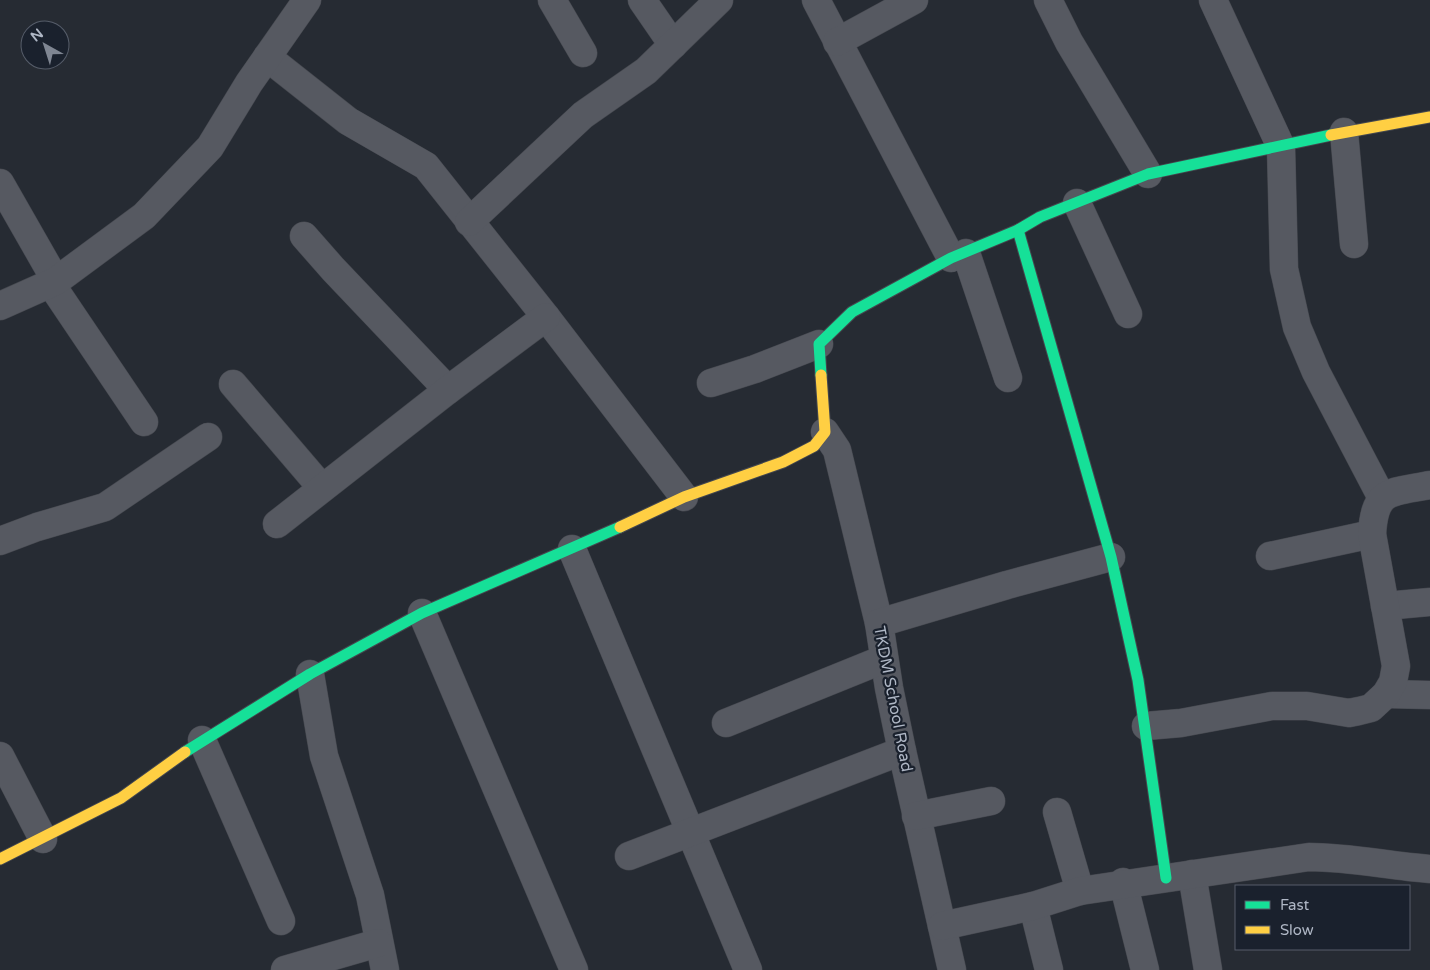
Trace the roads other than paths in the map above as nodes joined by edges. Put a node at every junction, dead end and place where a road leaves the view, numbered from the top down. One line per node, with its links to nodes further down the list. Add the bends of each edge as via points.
1 (552, 0): 11 (street)
2 (642, 0): 10 (street)
3 (719, 0): 10 (street)
4 (816, 0): 9 (street)
5 (914, 0): 9 (street)
6 (1048, 0): 16 (street)
7 (1213, 0): 15 (street)
8 (300, 2): 12 (street)
9 (837, 42): 23 (street)
10 (673, 45): 19 (street, via 646,71 583,115)
11 (583, 53)
12 (266, 57): 19 (street, via 348,121 426,166); 24 (street, via 210,147 144,216)
13 (1430, 117): 14 (street)
14 (1344, 132): 15 (street); 22 (street)
15 (1281, 147): 16 (street); 39 (street, via 1284,268 1297,327 1316,372)
16 (1148, 174): 18 (street)
17 (0, 183): 24 (street)
18 (1077, 203): 20 (street, via 1040,217); 26 (street)
19 (469, 222): 27 (street)
20 (1018, 230): 23 (street); 45 (street)
21 (304, 236): 32 (street)
22 (1354, 244)
23 (959, 256): 28 (street, via 852,312); 29 (street)
24 (53, 283): 25 (street); 33 (street)
25 (0, 306)
26 (1128, 314)
27 (546, 317): 32 (street); 38 (street)
28 (819, 344): 30 (street); 34 (street)
29 (1008, 378)
30 (711, 383)
31 (233, 384): 37 (street)
32 (448, 390): 37 (street)
33 (144, 422)
34 (825, 432): 38 (street, via 814,446 783,462); 49 (street, TKDM School Road, via 837,450)
35 (208, 437): 42 (street, via 105,507)
36 (1430, 485): 39 (street)
37 (322, 488): 40 (street)
38 (684, 496): 43 (street)
39 (1382, 498): 41 (street, via 1376,506)
40 (277, 524)
41 (1372, 534): 44 (street); 47 (street)
42 (0, 541)
43 (572, 549): 48 (street); 62 (street)
44 (1270, 556)
45 (1111, 557): 49 (street); 55 (street)
46 (1430, 602): 47 (street)
47 (1385, 606): 52 (street, via 1396,666 1393,682)
48 (422, 613): 51 (street); 76 (street)
49 (879, 623): 50 (street, TKDM School Road)
50 (884, 659): 54 (street); 57 (street, TKDM School Road)
51 (310, 674): 56 (street); 73 (street, via 324,756 370,895)
52 (1386, 694): 53 (street); 55 (street, via 1371,708 1360,711 1272,706 1181,723)
53 (1430, 694)
54 (726, 723)
55 (1146, 726): 67 (street)
56 (202, 740): 63 (street, via 121,798); 71 (street)
57 (902, 751): 61 (street, TKDM School Road); 62 (street)
58 (0, 756): 63 (street)
59 (992, 801): 61 (street)
60 (1057, 812): 69 (street)
61 (916, 816): 72 (street, TKDM School Road)
62 (691, 832): 64 (street); 77 (street)
63 (43, 839): 65 (street)
64 (629, 856)
65 (0, 859)
66 (1430, 869): 67 (street, via 1384,866 1346,857 1309,857)
67 (1179, 876): 68 (street); 81 (street)
68 (1123, 882): 69 (street); 80 (street)
69 (1080, 890): 70 (street)
70 (1033, 906): 72 (street); 79 (street)
71 (281, 921)
72 (942, 926): 78 (street, TKDM School Road)
73 (378, 943): 74 (street); 75 (street)
74 (285, 970)
75 (384, 970)
76 (574, 970)
77 (748, 970)
78 (952, 970)
79 (1049, 970)
80 (1145, 970)
81 (1208, 970)

